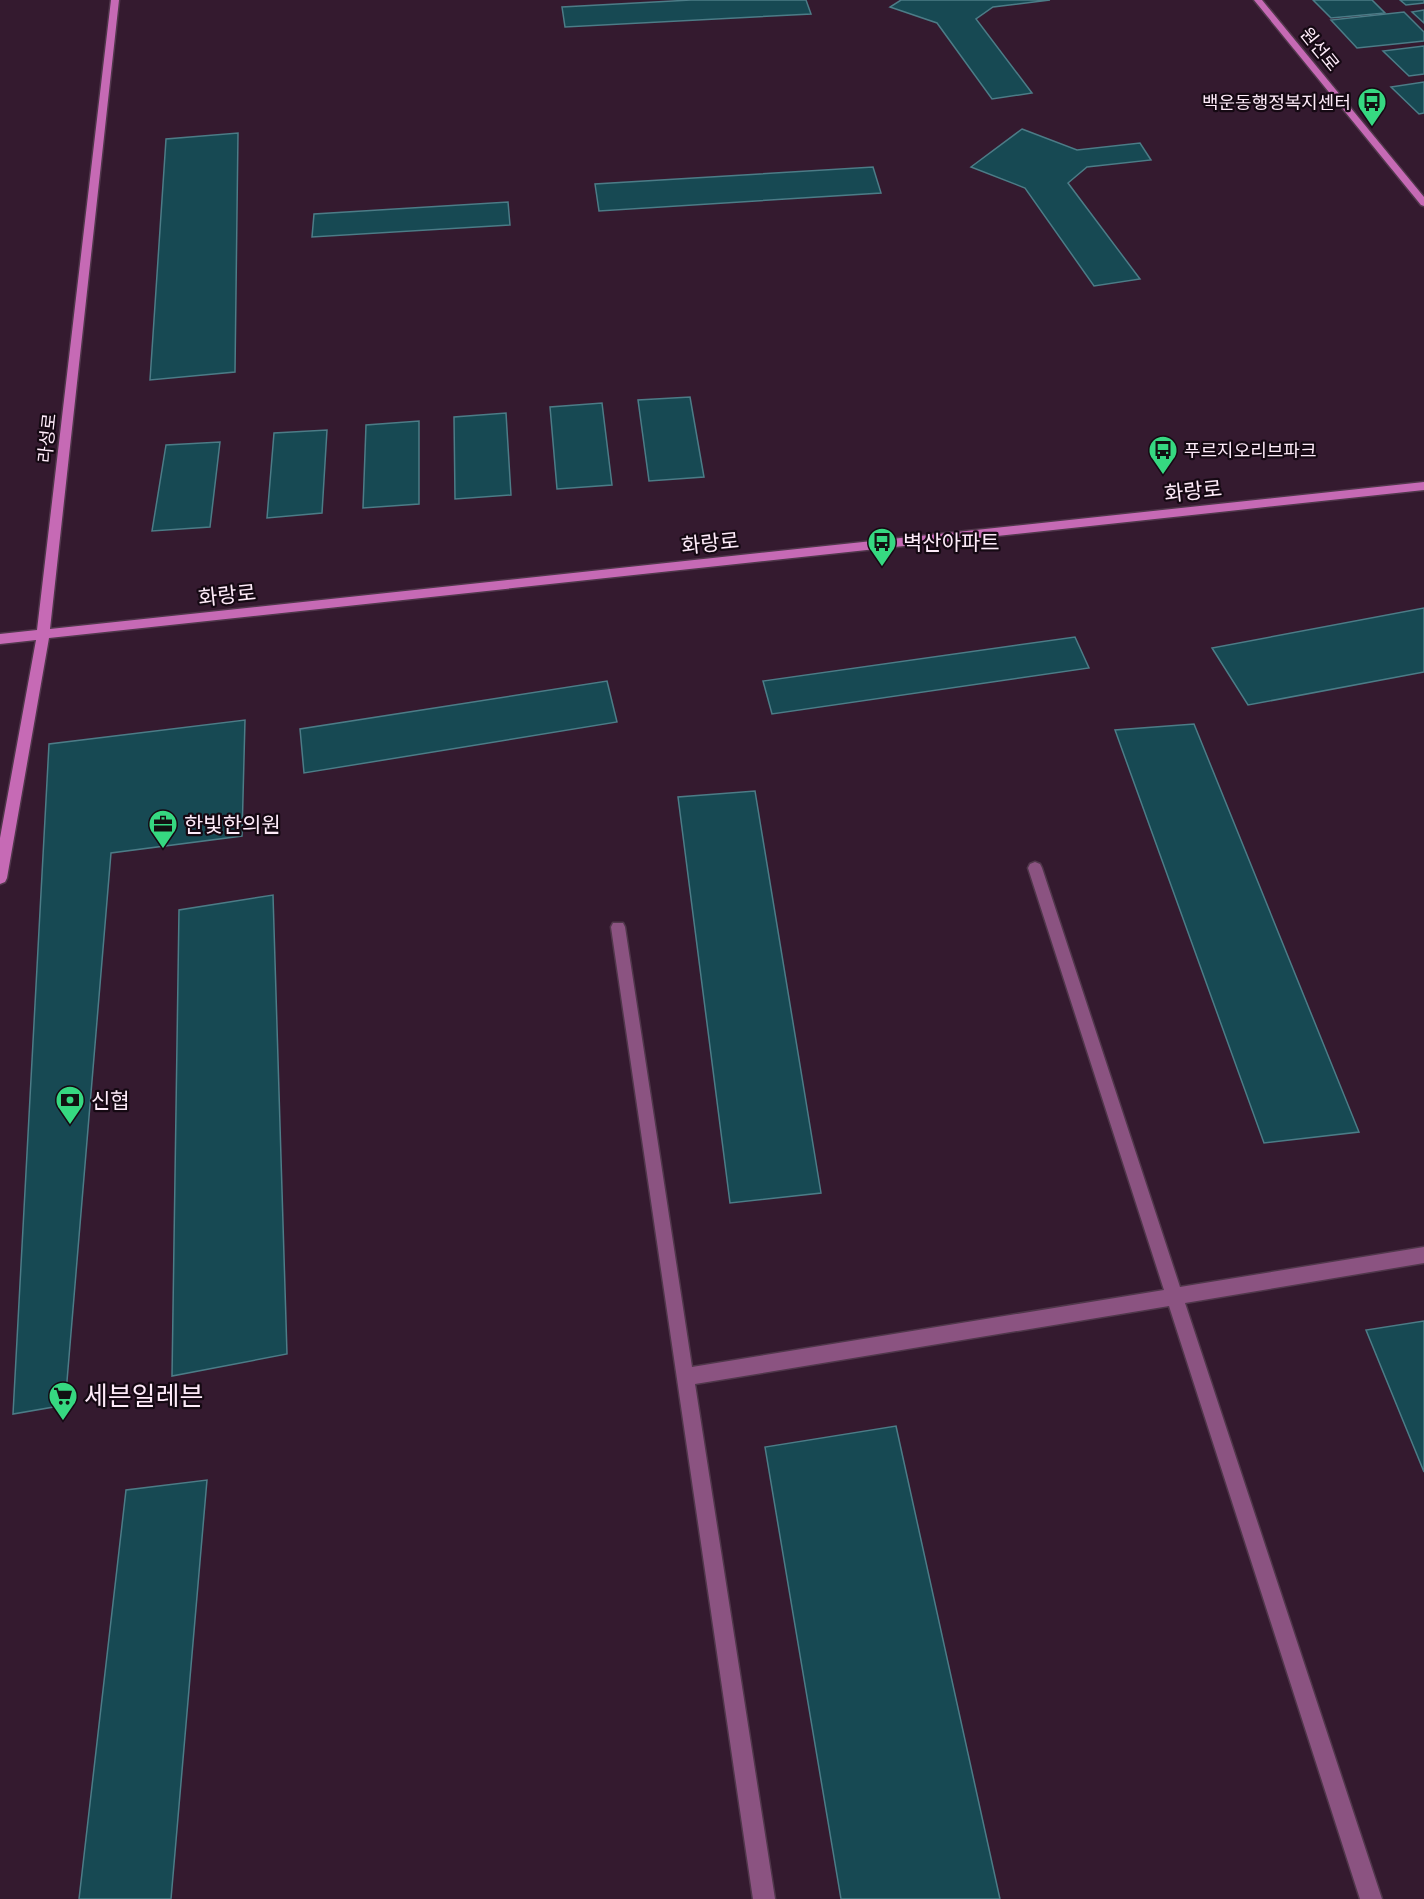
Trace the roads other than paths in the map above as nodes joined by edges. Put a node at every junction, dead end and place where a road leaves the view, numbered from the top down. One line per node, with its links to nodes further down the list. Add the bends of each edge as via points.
1 (115, 0): 5 (street, 라성로)
2 (1258, 0): 3 (street, 원선로)
3 (1424, 203)
4 (1424, 486): 5 (street, 화랑로)
5 (43, 635): 6 (street, 화랑로); 8 (street, 라성로)
6 (0, 639)
7 (1035, 868): 11 (lane)
8 (0, 879)
9 (618, 927): 12 (lane)
10 (1424, 1255): 11 (lane)
11 (1176, 1296): 12 (lane); 14 (lane)
12 (685, 1377): 13 (lane)
13 (764, 1899)
14 (1371, 1899)

